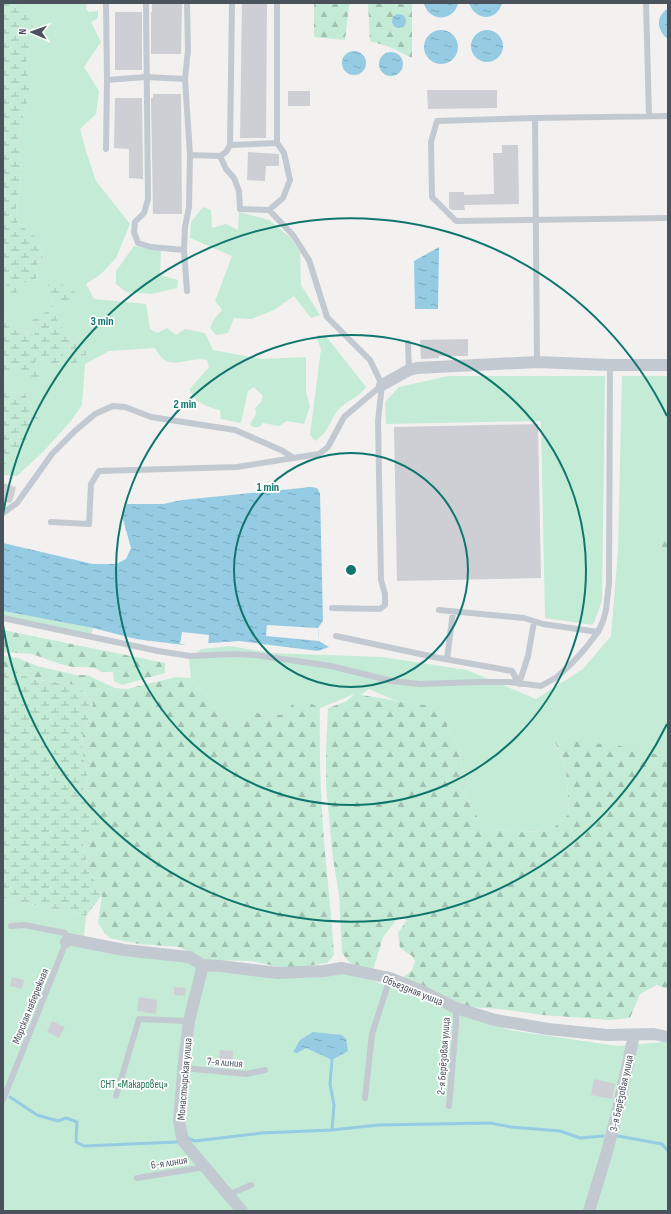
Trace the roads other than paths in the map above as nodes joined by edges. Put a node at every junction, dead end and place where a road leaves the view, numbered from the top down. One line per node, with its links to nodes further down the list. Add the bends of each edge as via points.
1 (106, 3): 9 (lane)
2 (146, 3): 7 (lane)
3 (187, 3): 8 (lane, via 188,50)
4 (232, 3): 14 (lane)
5 (277, 3): 13 (lane)
6 (646, 3): 10 (lane)
7 (146, 77): 8 (lane); 9 (lane); 21 (lane, via 148,199 144,213 135,222 134,232 138,243)
8 (185, 79): 16 (lane)
9 (107, 80): 15 (lane)
10 (650, 116): 11 (lane); 12 (lane)
11 (668, 116)
12 (535, 118): 20 (lane); 20 (lane, via 437,121 431,142 432,197 456,221)
13 (277, 143): 14 (lane); 18 (lane, via 284,153 290,180 283,198)
14 (230, 145): 17 (lane)
15 (106, 149)
16 (190, 155): 17 (lane); 21 (lane, via 189,207)
17 (220, 156): 18 (lane, via 239,191 240,208)
18 (269, 210): 28 (lane, via 293,235 309,260 327,317 370,360)
19 (668, 218): 20 (lane)
20 (536, 220): 24 (lane)
21 (184, 250): 22 (lane)
22 (186, 291)
23 (408, 343): 27 (lane)
24 (537, 362): 25 (street); 27 (street)
25 (610, 365): 26 (street); 37 (lane, via 609,583 606,610)
26 (668, 365)
27 (409, 370): 28 (street)
28 (382, 385): 29 (lane, via 344,417 328,448 319,454); 32 (lane, via 378,421 381,580 385,605 380,609)
29 (294, 458): 30 (lane, via 235,430 151,417 125,407 113,406 95,414 76,430 52,454 17,503); 31 (lane, via 237,467 99,471 91,484 89,524)
30 (3, 513)
31 (51, 522)
32 (332, 608)
33 (439, 610): 34 (lane)
34 (453, 612): 36 (lane, via 524,618); 39 (lane)
35 (3, 618): 40 (lane, via 190,656 255,655 331,666 392,681 420,684)
36 (534, 622): 37 (lane); 40 (lane, via 528,656)
37 (598, 632): 40 (lane, via 584,650 557,676 541,686)
38 (336, 636): 39 (lane)
39 (447, 659): 40 (lane, via 512,671)
40 (519, 684)
41 (11, 926): 42 (lane, via 24,925 65,933)
42 (67, 941): 43 (street, Объездная улица, via 189,957); 53 (lane, Морская набережная)
43 (203, 965): 44 (street, Объездная улица, via 278,973 342,968); 46 (street, Монастырская улица)
44 (390, 978): 45 (street, Объездная улица); 52 (lane, via 372,1034)
45 (456, 1008): 47 (street, Объездная улица, via 495,1020 548,1029 607,1035); 54 (lane, 2-я Берёзовая улица)
46 (189, 1021): 49 (street, Монастырская улица); 51 (lane, Монастырская улица, via 139,1019)
47 (634, 1034): 48 (street, Объездная улица); 60 (street, 3-я Берёзовая улица, via 618,1109)
48 (668, 1036)
49 (184, 1068): 50 (lane, 7-я линия, via 246,1074); 55 (street, Монастырская улица, via 180,1121 183,1141)
50 (265, 1070)
51 (116, 1096)
52 (365, 1098)
53 (3, 1100)
54 (449, 1106)
55 (205, 1167): 56 (lane, 6-я линия); 58 (street, Монастырская улица)
56 (137, 1178)
57 (251, 1185): 58 (lane)
58 (228, 1195): 59 (street, Монастырская улица)
59 (242, 1211)
60 (590, 1211)

